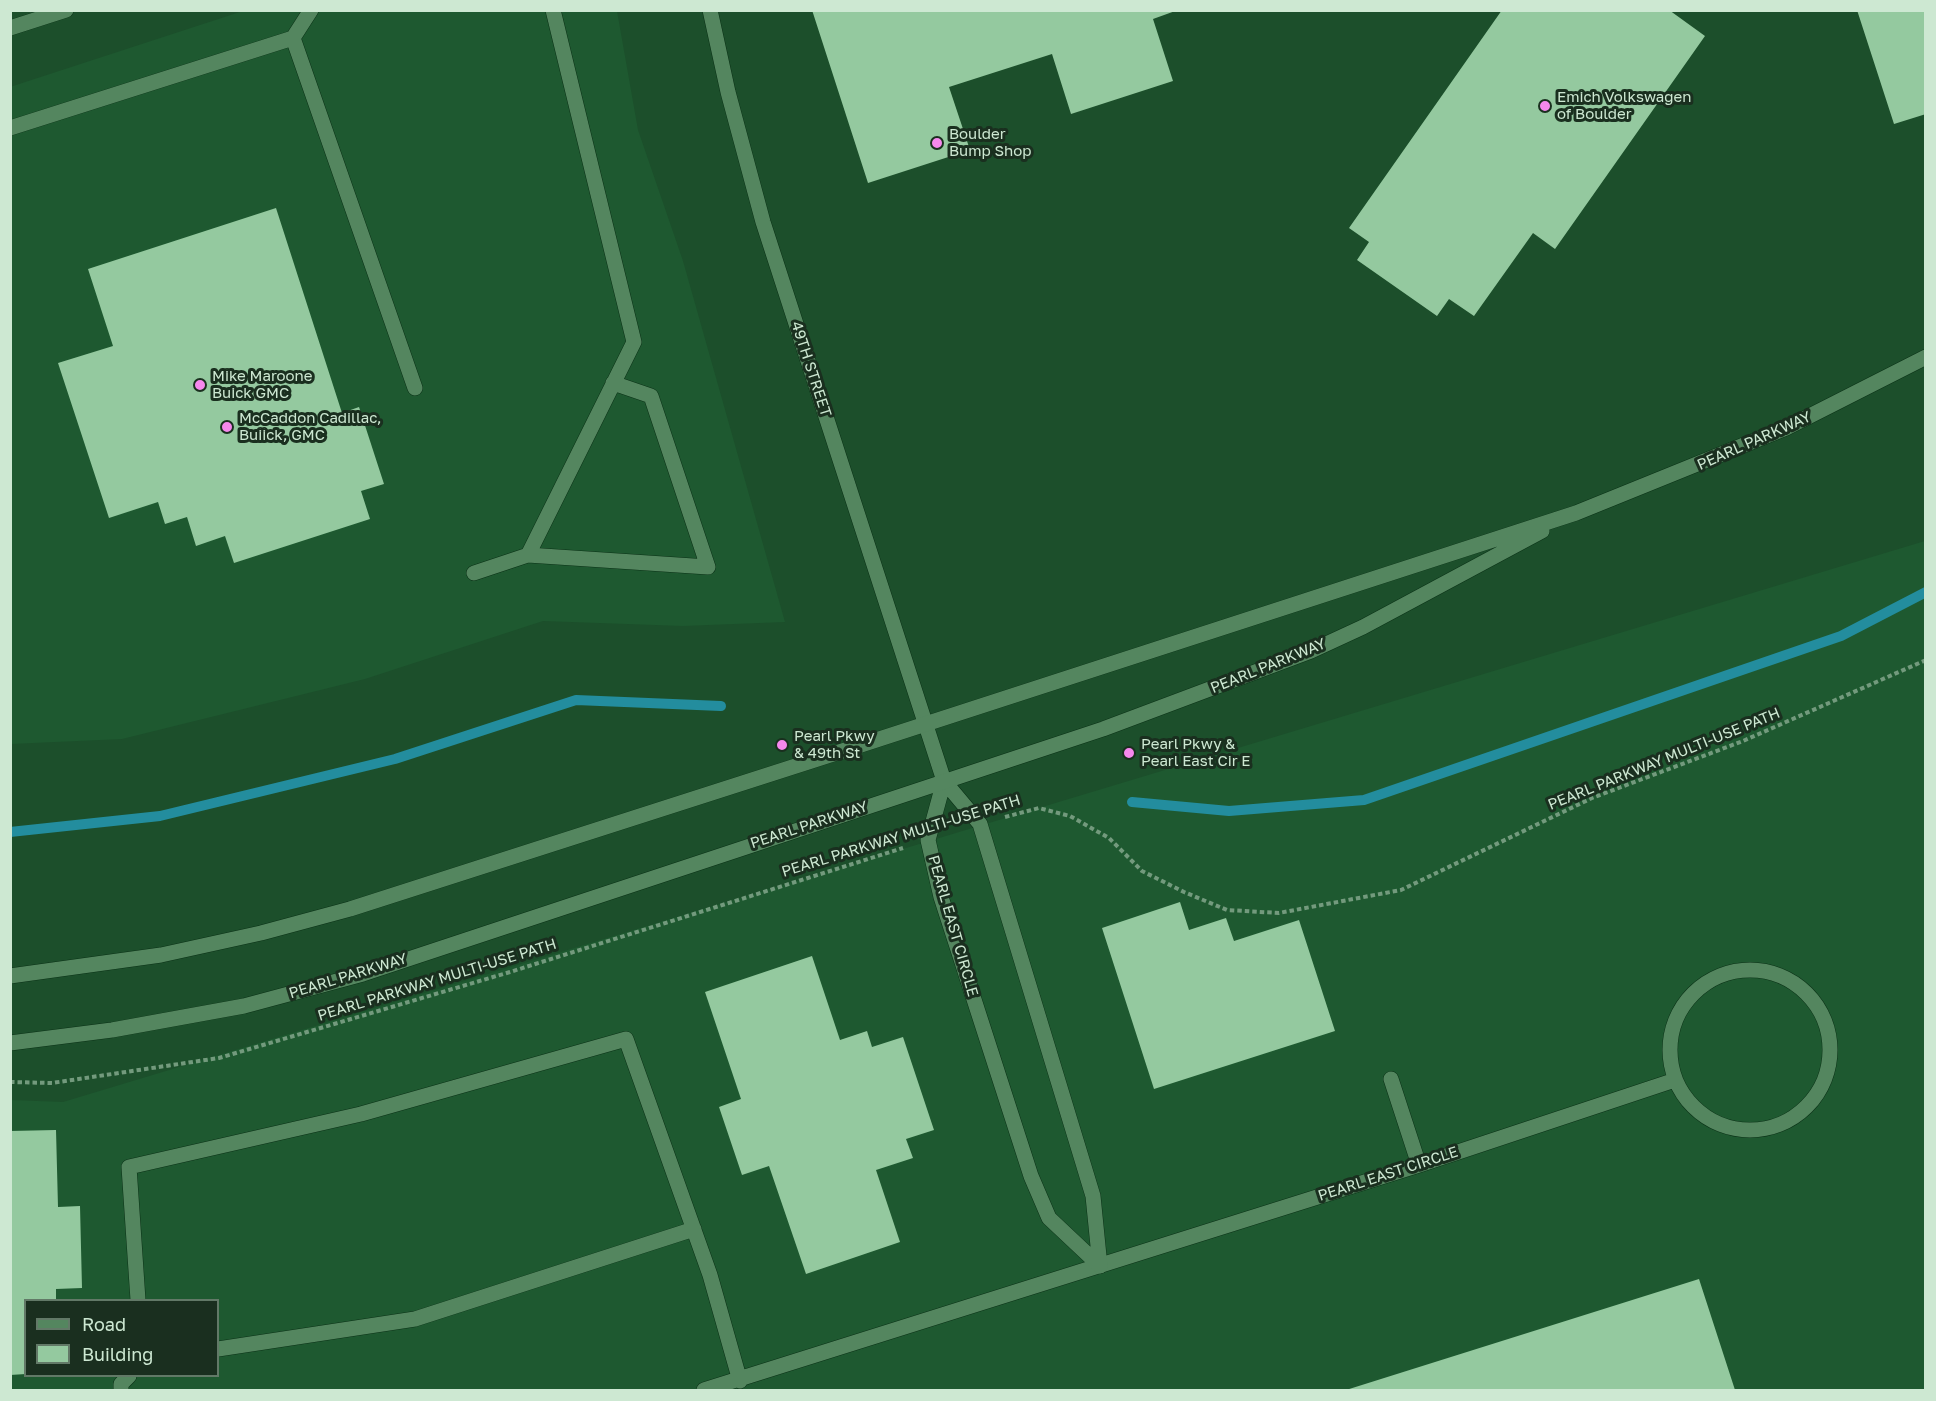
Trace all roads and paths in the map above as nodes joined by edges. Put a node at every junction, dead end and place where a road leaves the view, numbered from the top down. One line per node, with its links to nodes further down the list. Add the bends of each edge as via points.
1 (66, 10): 5 (main road)
2 (311, 10): 6 (main road)
3 (553, 10): 9 (main road, via 634,342)
4 (710, 10): 15 (main road, 49TH STREET, via 763,222)
5 (10, 28)
6 (293, 38): 7 (main road); 10 (main road)
7 (10, 128)
8 (1926, 357): 11 (main road, PEARL PARKWAY, via 1786,428)
9 (613, 383): 12 (main road); 12 (main road, via 651,396 708,567)
10 (415, 388)
11 (1576, 513): 15 (main road, PEARL PARKWAY); 16 (main road, PEARL PARKWAY, via 1311,651 1103,729)
12 (528, 555): 13 (main road)
13 (474, 573)
14 (1926, 660): 17 (path, PEARL PARKWAY MULTI-USE PATH, via 1743,741 1592,798 1401,890 1279,913 1227,910 1184,892 1142,871 1109,838 1071,816 1039,808)
15 (926, 723): 16 (main road, 49TH STREET); 19 (main road, PEARL PARKWAY, via 350,909 161,955)
16 (944, 781): 17 (main road); 18 (main road, PEARL EAST CIRCLE); 20 (main road, PEARL PARKWAY, via 317,986 194,1015)
17 (980, 824): 26 (main road, via 1093,1196)
18 (928, 840): 23 (path, PEARL PARKWAY MULTI-USE PATH, via 510,972 219,1058 52,1083); 26 (main road, PEARL EAST CIRCLE, via 941,897 1031,1176 1049,1218)
19 (10, 976)
20 (10, 1043)
21 (1391, 1079): 24 (main road)
22 (1676, 1080): 22 (main road, via 1687,1100 1704,1116 1725,1126 1748,1130 1771,1127 1792,1118 1810,1103 1823,1083 1830,1038 1823,1017 1811,998 1794,983 1771,972 1746,970 1721,975 1699,988 1682,1007 1672,1030 1670,1055); 24 (main road, PEARL EAST CIRCLE)
23 (10, 1082)
24 (1419, 1165): 26 (main road, PEARL EAST CIRCLE)
25 (694, 1229): 27 (main road, via 626,1039 361,1114 129,1167); 28 (main road, via 415,1318); 30 (main road)
26 (1100, 1266): 30 (main road, PEARL EAST CIRCLE)
27 (138, 1299)
28 (219, 1349)
29 (128, 1377): 31 (main road)
30 (740, 1381): 32 (main road, PEARL EAST CIRCLE)
31 (121, 1390)
32 (704, 1390)

